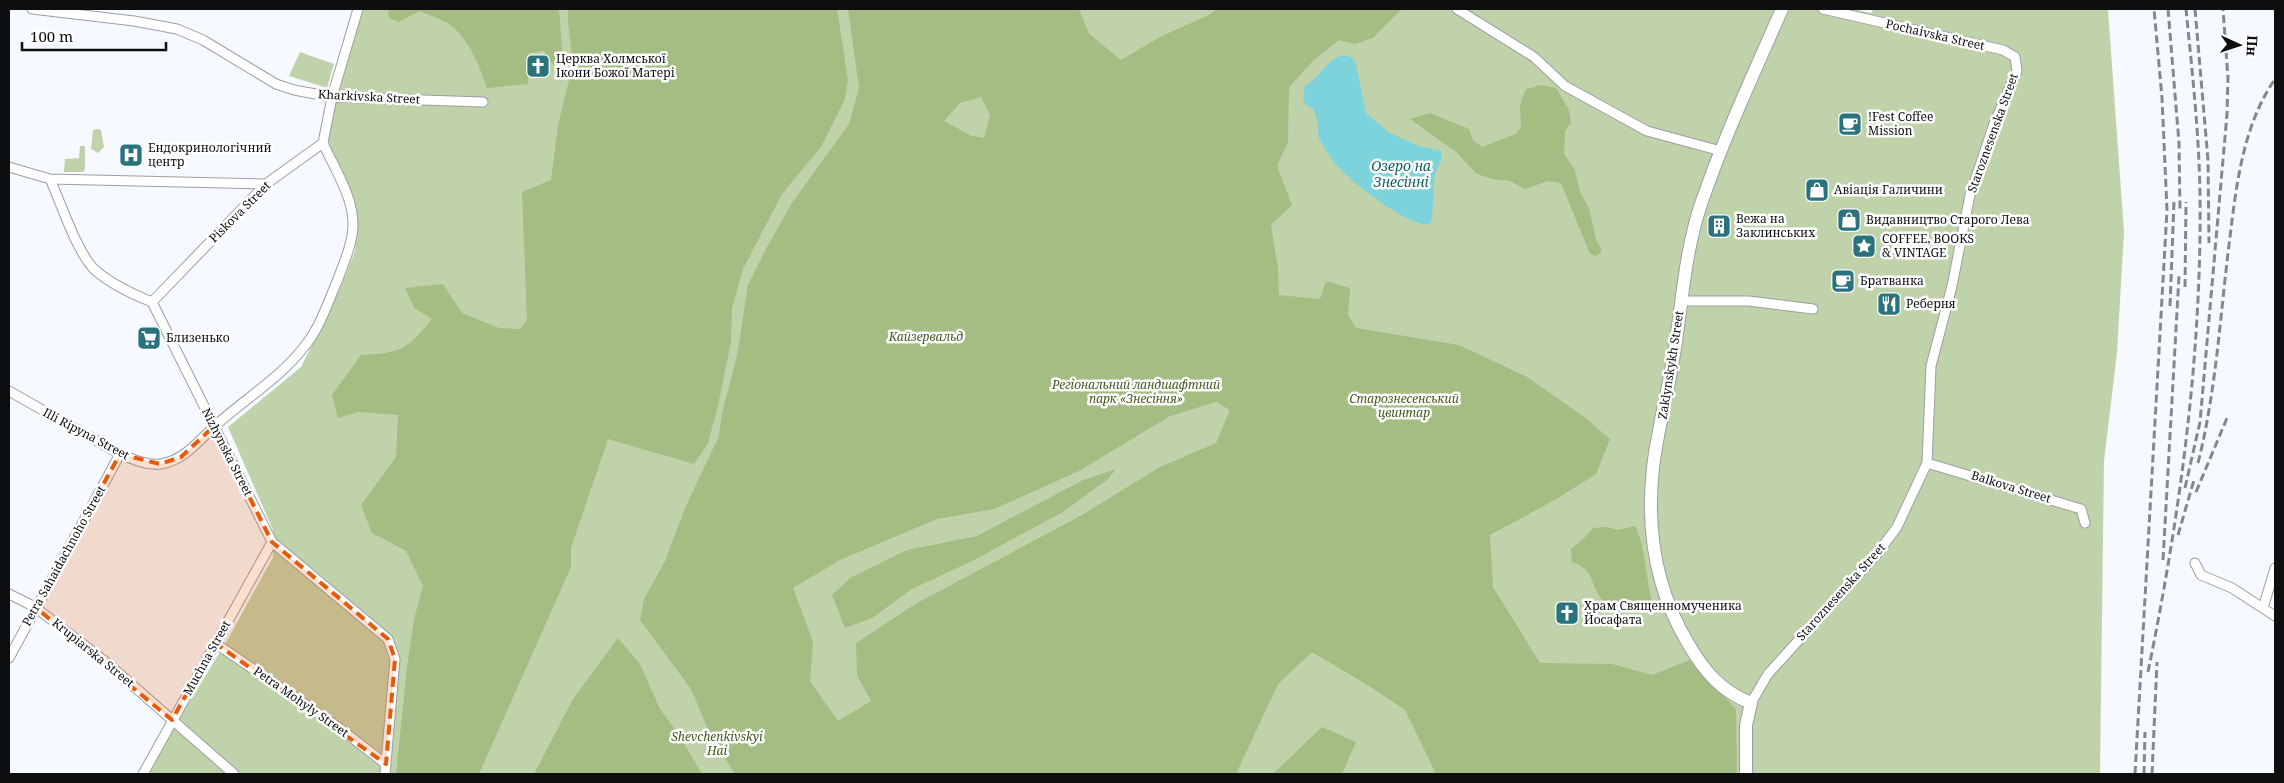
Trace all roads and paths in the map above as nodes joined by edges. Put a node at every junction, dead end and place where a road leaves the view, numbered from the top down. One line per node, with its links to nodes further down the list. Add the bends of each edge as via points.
1 (32, 9): 7 (street, Kharkivska Street, via 177,29 203,40 276,84)
2 (358, 9): 7 (street)
3 (1457, 9): 10 (street, via 1534,57 1566,86 1648,131)
4 (1782, 9): 10 (street, Zaklynskykh Street)
5 (1823, 9): 6 (street, Pochaivska Street, via 2003,50)
6 (2016, 58): 20 (street, Staroznesenska Street, via 2017,72 1994,124 1970,196 1952,286 1930,366)
7 (332, 97): 8 (street, Kharkivska Street); 9 (street)
8 (483, 102)
9 (323, 143): 13 (street, Piskova Street); 18 (street, Illi Ripyna Street, via 352,211 352,239 323,316 305,347 283,370)
10 (1721, 151): 14 (street, Zaklynskykh Street, via 1700,206)
11 (9, 168): 12 (street)
12 (50, 180): 13 (street); 15 (street, via 84,256 94,270 122,289)
13 (266, 184): 15 (street, Piskova Street)
14 (1682, 301): 16 (street, via 1749,301); 31 (street, Zaklynskykh Street, via 1653,468 1652,520 1656,561 1661,587 1675,622 1695,656 1724,689)
15 (152, 302): 18 (street, Nizhynska Street)
16 (1813, 309)
17 (9, 391): 19 (street, Illi Ripyna Street)
18 (214, 426): 19 (street, Illi Ripyna Street, via 181,457 160,464); 22 (street, Nizhynska Street)
19 (120, 454): 26 (street, Petra Sahaidachnoho Street)
20 (1927, 463): 21 (street, Balkova Street, via 2081,509); 31 (street, Staroznesenska Street, via 1898,527 1774,666)
21 (2085, 523)
22 (272, 542): 29 (street, Muchna Street); 33 (street, Nizhynska Street, via 391,644 395,659)
23 (2195, 563): 27 (street, via 2201,576 2232,588)
24 (2275, 568): 27 (street)
25 (9, 594): 26 (street, Krupiarska Street)
26 (35, 607): 30 (street, Petra Sahaidachnoho Street); 32 (street, Krupiarska Street, via 106,662)
27 (2263, 608): 28 (street)
28 (2275, 616)
29 (215, 643): 32 (street, Muchna Street); 33 (street, Petra Mohyly Street)
30 (9, 658)
31 (1751, 703): 37 (street, Staroznesenska Street, via 1746,725)
32 (172, 720): 34 (street, Muchna Street); 35 (street, Krupiarska Street)
33 (386, 764): 36 (street, Nizhynska Street)
34 (143, 774)
35 (234, 774)
36 (385, 774)
37 (1746, 774)

